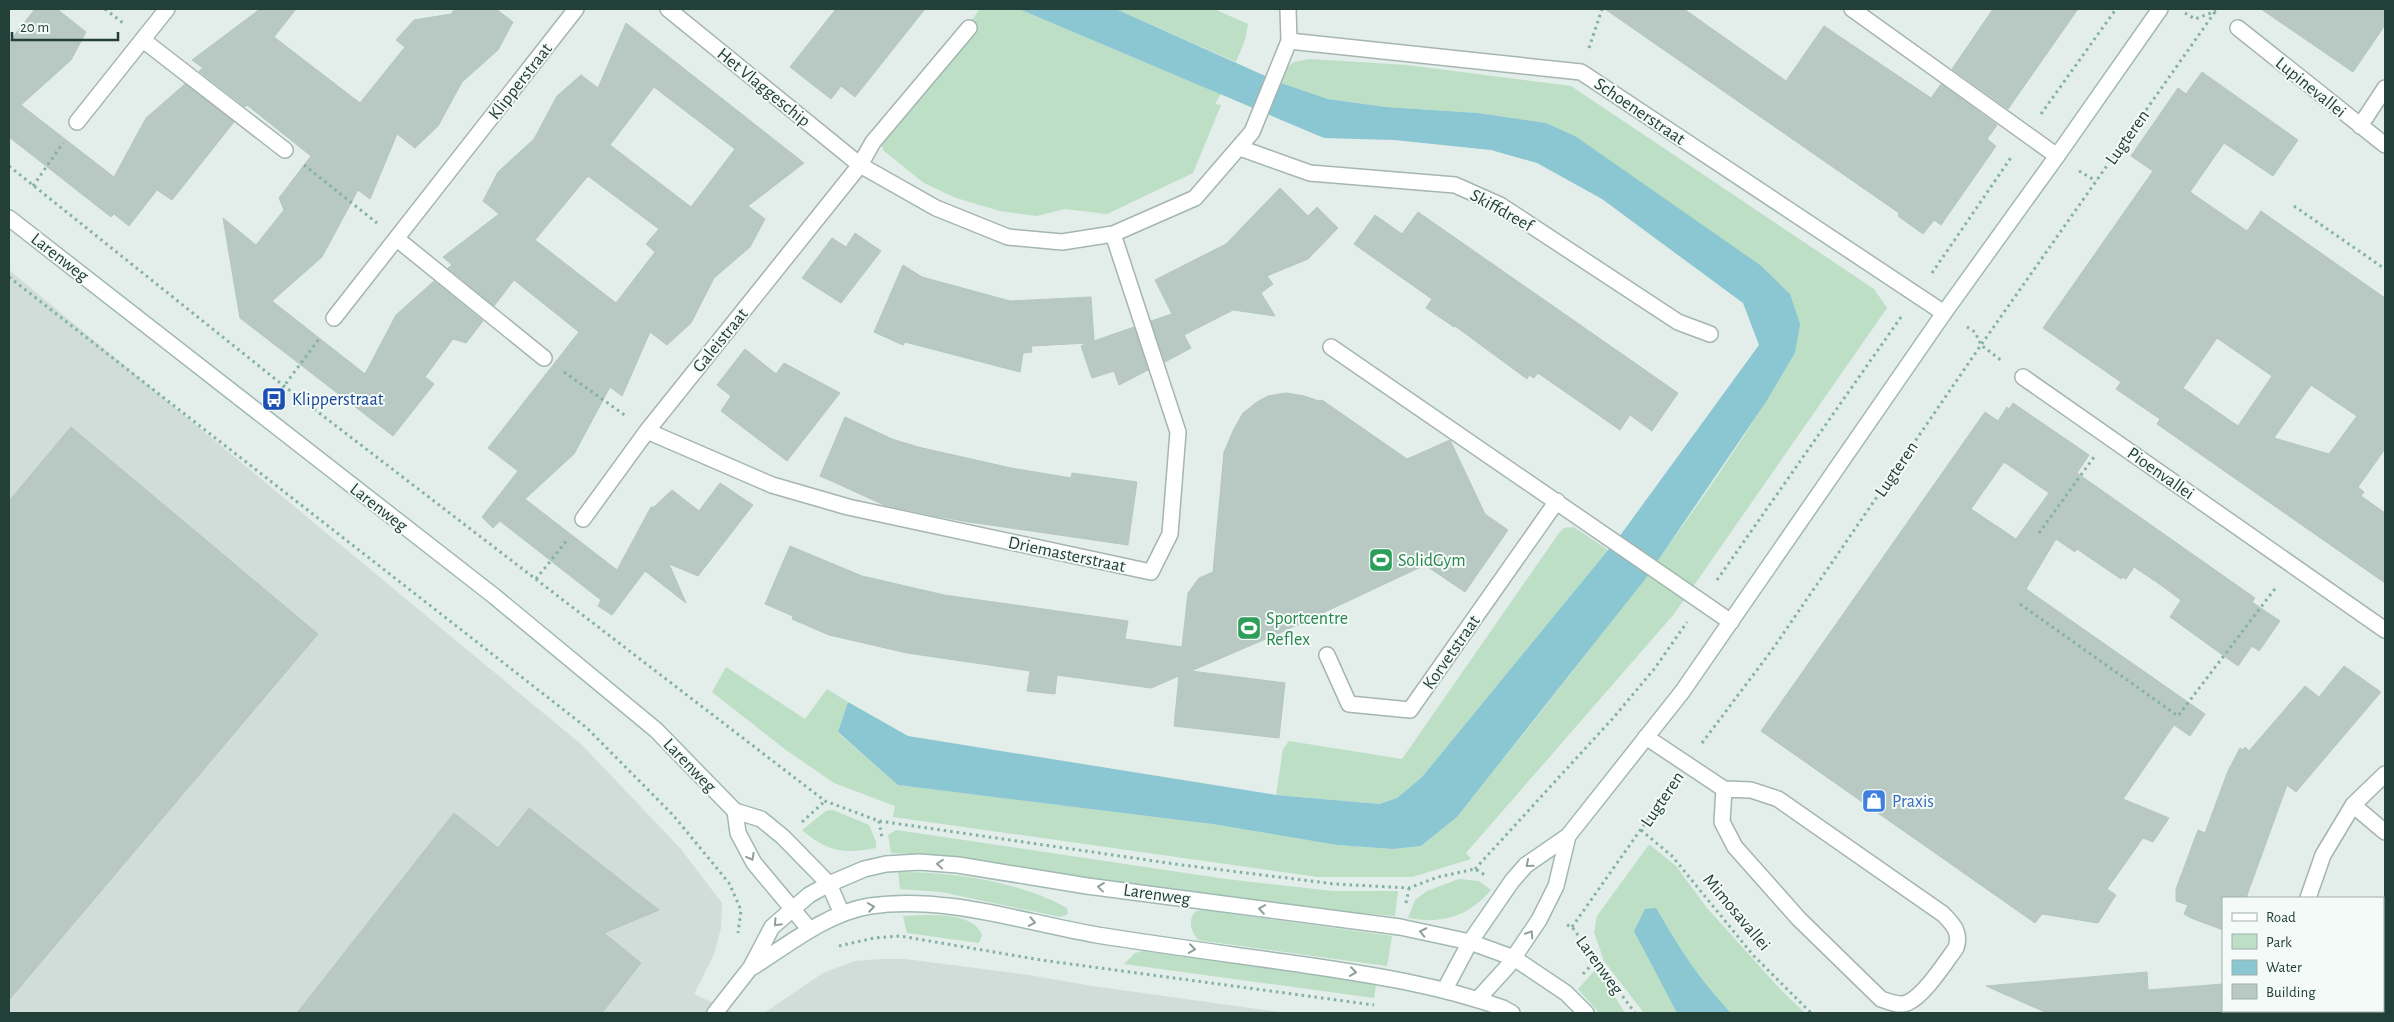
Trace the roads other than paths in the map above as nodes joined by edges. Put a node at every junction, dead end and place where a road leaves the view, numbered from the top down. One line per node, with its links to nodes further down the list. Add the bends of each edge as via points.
1 (167, 9): 9 (street)
2 (576, 9): 21 (street, Klipperstraat)
3 (668, 9): 18 (street, Het Vlaggeschip)
4 (1288, 9): 10 (street, Het Vlaggeschip)
5 (1852, 9): 17 (street)
6 (2160, 9): 17 (street)
7 (969, 28): 18 (street, via 873,142)
8 (2238, 28): 13 (street, Lupinevallei)
9 (143, 40): 12 (street); 16 (street)
10 (1289, 41): 15 (street, Het Vlaggeschip, via 1252,132); 22 (street, Schoenerstraat, via 1581,72)
11 (2385, 88): 13 (street)
12 (77, 122)
13 (2360, 126): 14 (street, Lupinevallei)
14 (2385, 145)
15 (1240, 148): 20 (street, Het Vlaggeschip, via 1195,198); 24 (street, Skiffdreef, via 1310,173 1455,185 1500,205 1678,322)
16 (285, 150)
17 (2057, 156): 22 (street)
18 (860, 165): 20 (street, Het Vlaggeschip, via 936,208 1008,237 1062,242); 28 (street, Galeistraat)
19 (9, 218): 38 (street, Larenweg, via 494,596 656,730)
20 (1114, 234): 28 (street, Driemasterstraat, via 1178,432 1170,534 1152,572 848,507 772,485)
21 (397, 239): 23 (street, Klipperstraat); 26 (street)
22 (1944, 313): 31 (street)
23 (334, 318)
24 (1710, 334)
25 (1331, 347): 29 (street)
26 (544, 358)
27 (2023, 377): 32 (street, Pioenvallei)
28 (648, 431): 30 (street, Galeistraat)
29 (1557, 501): 31 (street); 33 (street, Korvetstraat, via 1410,710 1349,704)
30 (583, 519)
31 (1731, 622): 34 (street)
32 (2385, 630)
33 (1327, 655)
34 (1646, 737): 36 (street); 40 (street)
35 (2385, 774): 37 (street)
36 (1724, 789): 36 (street, via 1751,790 1778,799 1950,921 1957,929 1959,940 1956,948 1918,996 1906,1003 1881,998 1799,918 1736,847 1722,822)
37 (2353, 805): 39 (street); 42 (street, via 2323,855)
38 (735, 811): 41 (street, Larenweg, via 762,819); 43 (street, one-way to 43, via 738,833 754,863)
39 (2385, 832)
40 (1568, 836): 46 (street, one-way to 46, via 1526,865); 47 (street, one-way to 40, via 1556,886)
41 (829, 884): 43 (street); 44 (street); 46 (street, Larenweg, one-way to 41, via 1400,927 958,865 886,864)
42 (2308, 897)
43 (791, 909): 45 (street); 48 (street, one-way to 48, via 772,927)
44 (842, 914): 45 (street); 49 (street, one-way to 49, via 868,906 941,905 1096,934)
45 (810, 930): 48 (street)
46 (1470, 942): 47 (street, Larenweg); 49 (street)
47 (1514, 958): 50 (street); 53 (street, Larenweg, via 1566,993)
48 (751, 967): 51 (street)
49 (1445, 989): 50 (street)
50 (1478, 999): 52 (street)
51 (715, 1013)
52 (1512, 1013)
53 (1586, 1013)

